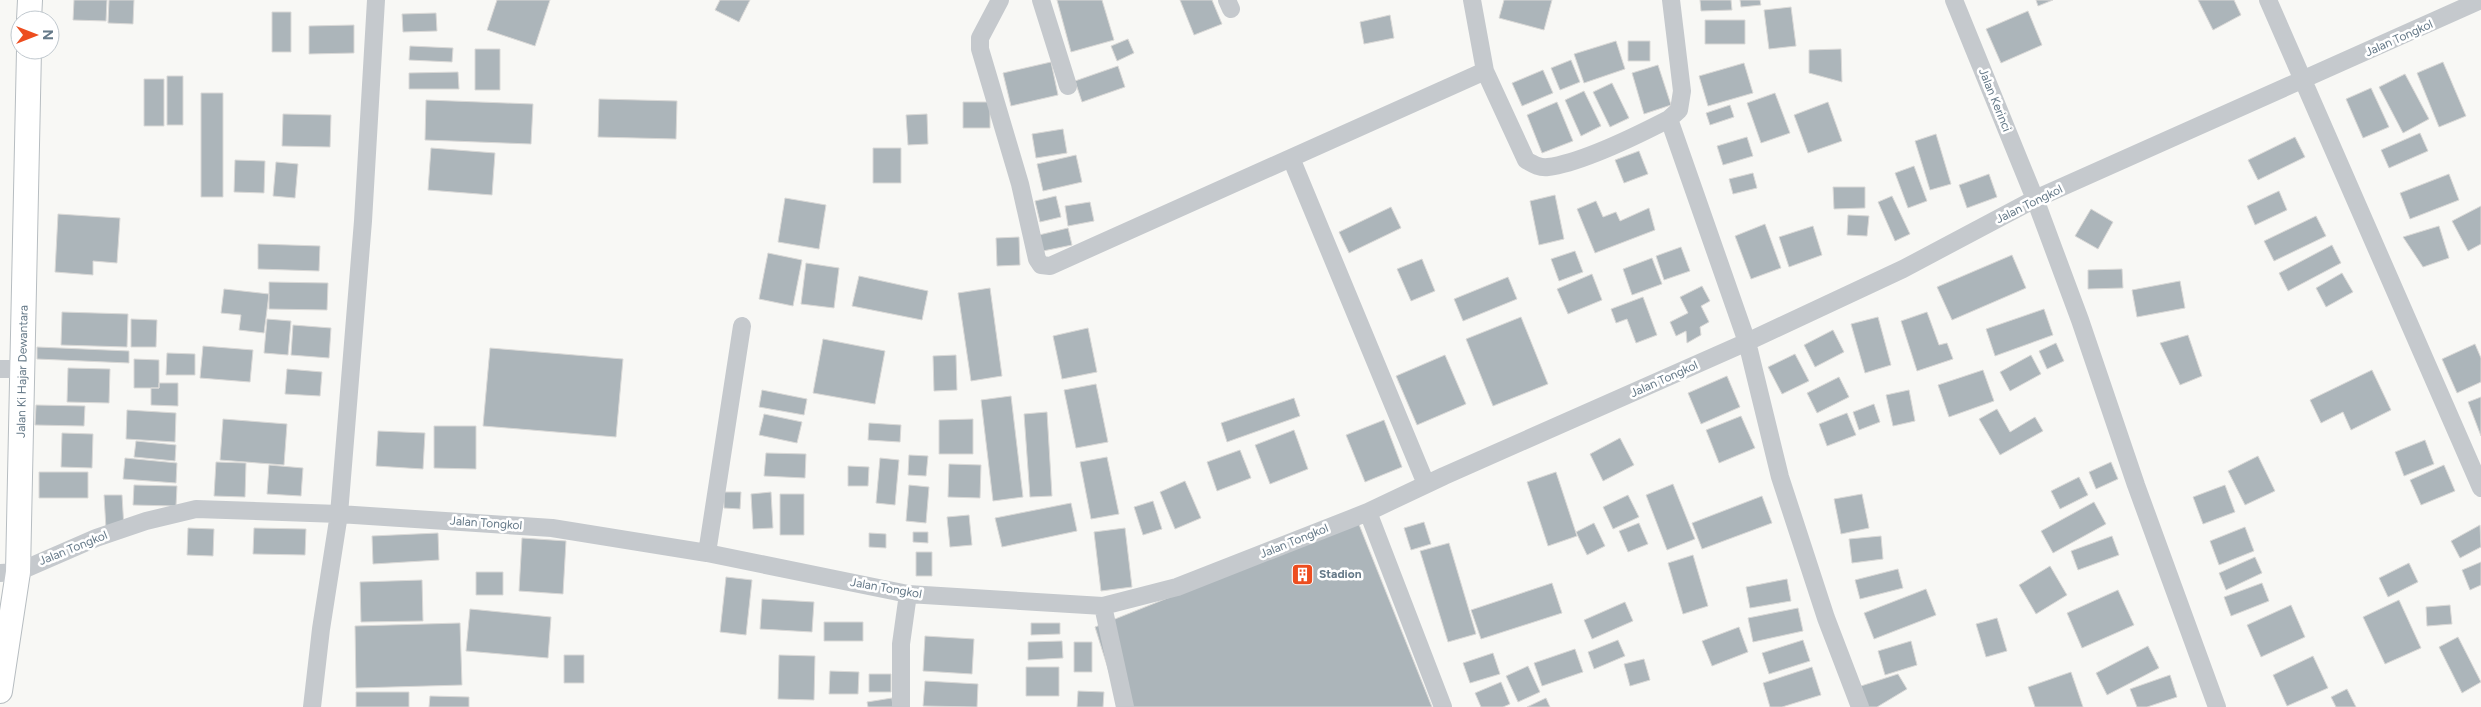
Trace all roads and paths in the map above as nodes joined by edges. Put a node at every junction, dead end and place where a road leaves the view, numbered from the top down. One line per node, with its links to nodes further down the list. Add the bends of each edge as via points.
1 (376, 0): 22 (street, via 363,221)
2 (1000, 0): 14 (street, via 980,38 980,49 1041,265 1050,266)
3 (1041, 0): 12 (street)
4 (1472, 0): 10 (street)
5 (1671, 0): 13 (street, via 1682,91 1679,110)
6 (1954, 0): 15 (street, Jalan Kerinci)
7 (2268, 0): 11 (street)
8 (2481, 0): 11 (street, Jalan Tongkol)
9 (28, 60): 18 (main road, Jalan Ki Hajar Dewantara)
10 (1486, 71): 13 (street, via 1526,160 1537,166 1571,161); 14 (street)
11 (2302, 82): 15 (street, Jalan Tongkol); 20 (street)
12 (1068, 86)
13 (1669, 119): 17 (street)
14 (1291, 158): 19 (street)
15 (2035, 199): 17 (street, Jalan Tongkol, via 1903,269); 33 (street, Jalan Kerinci)
16 (742, 326): 23 (street)
17 (1747, 342): 19 (street, Jalan Tongkol); 32 (street, via 1780,477 1826,618)
18 (11, 369): 24 (main road, Jalan Ki Hajar Dewantara)
19 (1426, 484): 21 (street, Jalan Tongkol)
20 (2481, 488)
21 (1368, 512): 26 (street, Jalan Tongkol, via 1177,587); 31 (street)
22 (339, 514): 23 (street, Jalan Tongkol, via 552,528); 24 (street, Jalan Tongkol, via 196,509 146,520); 28 (street)
23 (707, 553): 25 (street, Jalan Tongkol)
24 (9, 572): 27 (main road, Jalan Ki Hajar Dewantara)
25 (908, 594): 26 (street, Jalan Tongkol); 29 (street, via 901,644)
26 (1103, 606): 30 (street)
27 (0, 691)
28 (312, 707)
29 (901, 707)
30 (1125, 707)
31 (1442, 707)
32 (1860, 707)
33 (2217, 707)

